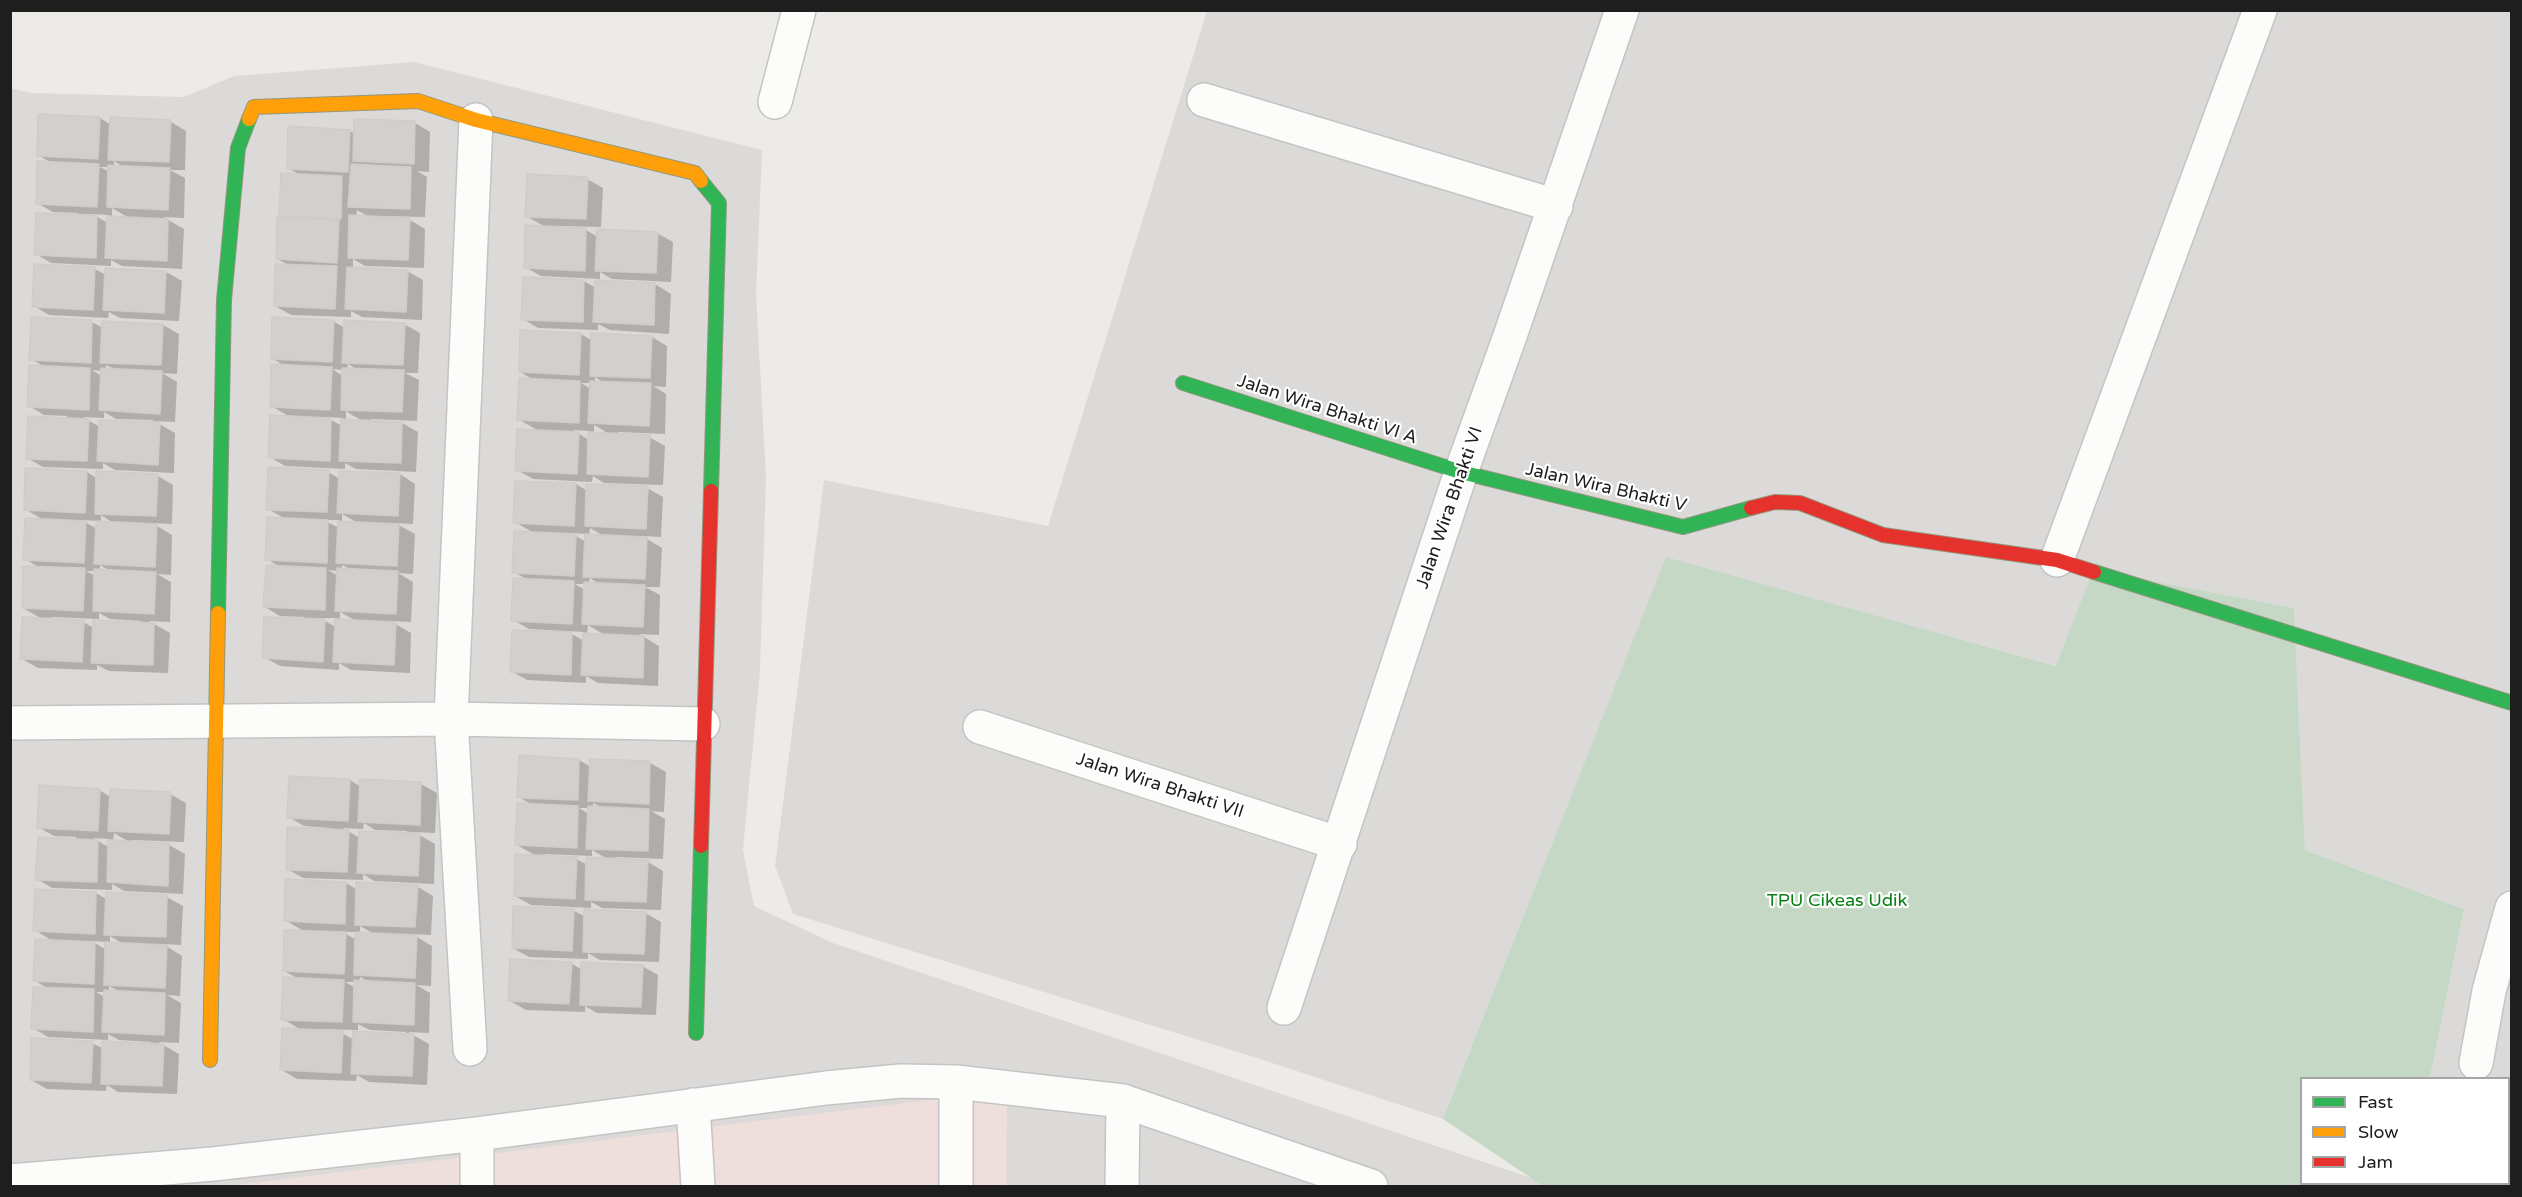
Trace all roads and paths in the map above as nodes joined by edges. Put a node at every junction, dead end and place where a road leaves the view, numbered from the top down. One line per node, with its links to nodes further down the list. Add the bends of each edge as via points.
1 (799, 10): 5 (street)
2 (1622, 10): 7 (street, Jalan Wira Bhakti VI)
3 (2260, 10): 10 (street)
4 (1204, 100): 7 (street)
5 (775, 102)
6 (476, 120): 12 (street); 13 (street, via 418,101 254,107 238,148 224,300); 15 (street, via 695,173 719,203)
7 (1556, 206): 9 (street, Jalan Wira Bhakti VI)
8 (1183, 383): 9 (street, Jalan Wira Bhakti VI A)
9 (1461, 472): 10 (street, Jalan Wira Bhakti V, via 1683,527 1775,502 1800,503 1883,535); 17 (street, Jalan Wira Bhakti VI)
10 (2057, 560): 11 (street, Jalan Wira Bhakti V)
11 (2511, 703)
12 (451, 719): 13 (street); 15 (street); 21 (street)
13 (217, 722): 14 (street); 22 (street)
14 (10, 723)
15 (703, 724): 20 (street)
16 (980, 727): 17 (street, Jalan Wira Bhakti VII)
17 (1340, 844): 19 (street, Jalan Wira Bhakti VI)
18 (2511, 908): 23 (street, via 2489,991)
19 (1284, 1008)
20 (696, 1033)
21 (470, 1049)
22 (210, 1060)
23 (2476, 1063)
24 (956, 1082): 25 (street); 26 (street, via 826,1088); 33 (street)
25 (1123, 1101): 30 (street); 34 (street)
26 (693, 1106): 27 (street); 32 (street)
27 (477, 1134): 28 (street); 31 (street)
28 (214, 1175): 29 (street)
29 (10, 1180)
30 (1352, 1184)
31 (477, 1186)
32 (698, 1186)
33 (956, 1186)
34 (1122, 1186)

